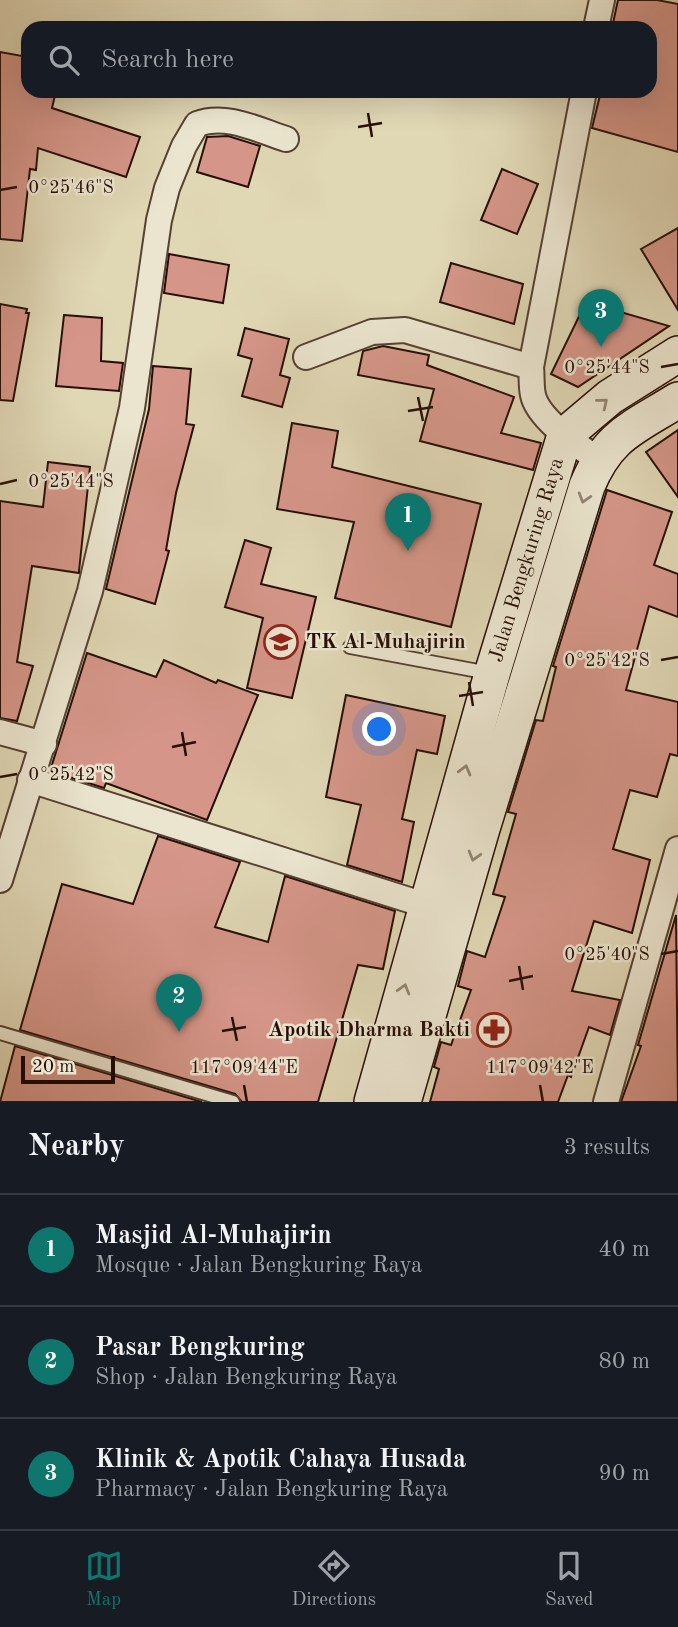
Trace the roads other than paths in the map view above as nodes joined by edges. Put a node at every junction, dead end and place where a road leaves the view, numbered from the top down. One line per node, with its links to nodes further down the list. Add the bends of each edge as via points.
1 (602, 0): 2 (street)
2 (598, 21)
3 (583, 98): 7 (street)
4 (286, 139): 14 (street, via 231,121 197,124 166,188 132,408 90,591)
5 (678, 354): 9 (street, Jalan Bengkuring Raya, one-way to 5, via 610,397)
6 (306, 357): 7 (street, via 388,329)
7 (531, 367): 9 (street, via 534,397)
8 (678, 400): 10 (street, Jalan Bengkuring Raya, via 616,438)
9 (565, 435): 10 (street); 12 (street, Jalan Bengkuring Raya)
10 (598, 460): 12 (street, Jalan Bengkuring Raya, one-way to 12)
11 (350, 647): 12 (lane)
12 (509, 678): 18 (street, Jalan Bengkuring Raya, one-way to 12); 22 (street, Jalan Bengkuring Raya, one-way to 22)
13 (0, 732): 14 (street)
14 (44, 744): 15 (street)
15 (30, 780): 17 (street); 18 (street)
16 (678, 849): 23 (street)
17 (0, 880)
18 (428, 906): 21 (street, Jalan Bengkuring Raya, one-way to 18)
19 (0, 1032): 20 (lane)
20 (233, 1102)
21 (372, 1102)
22 (403, 1102)
23 (606, 1102)

